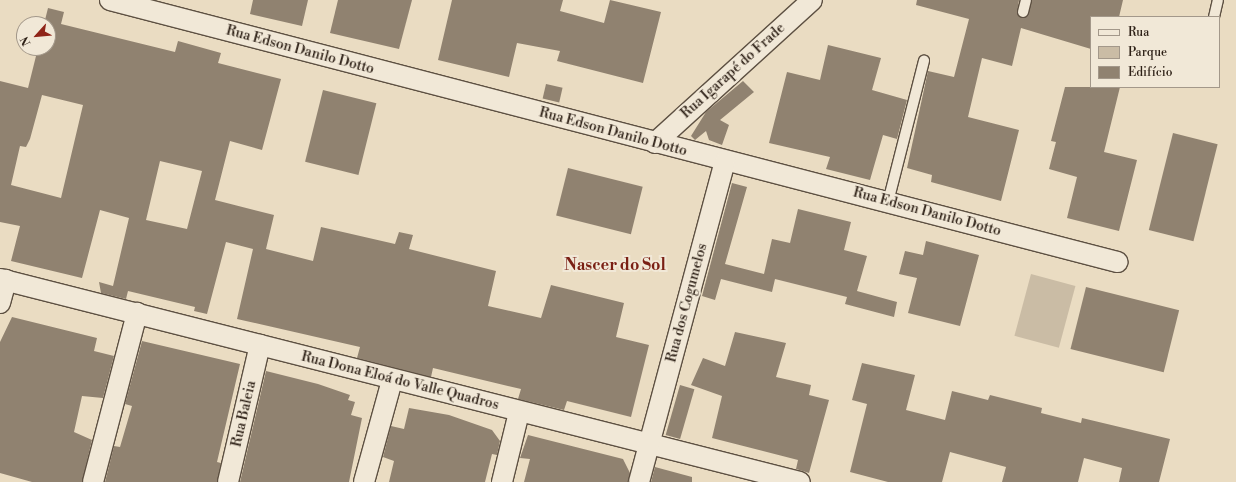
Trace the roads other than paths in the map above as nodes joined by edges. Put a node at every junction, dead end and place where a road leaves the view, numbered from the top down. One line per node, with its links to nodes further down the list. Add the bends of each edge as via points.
1 (110, 0): 8 (street, Rua Edson Danilo Dotto)
2 (812, 0): 8 (street, Rua Igarapé do Frade)
3 (1026, 0): 5 (lane)
4 (1218, 0): 6 (lane)
5 (1023, 12)
6 (1214, 16)
7 (924, 61): 10 (lane)
8 (655, 142): 9 (street, Rua Edson Danilo Dotto)
9 (725, 160): 10 (street, Rua Edson Danilo Dotto); 18 (street, Rua dos Cogumelos)
10 (888, 202): 11 (street, Rua Edson Danilo Dotto)
11 (1117, 262)
12 (3, 279): 13 (street); 14 (street, Rua Dona Eloá do Valle Quadros)
13 (0, 303)
14 (137, 313): 15 (street, Rua Dona Eloá do Valle Quadros); 20 (street)
15 (260, 345): 16 (street, Rua Dona Eloá do Valle Quadros); 21 (street, Rua Baleia)
16 (392, 380): 17 (street, Rua Dona Eloá do Valle Quadros); 22 (street)
17 (519, 412): 18 (street, Rua Dona Eloá do Valle Quadros); 23 (street)
18 (650, 444): 19 (street, Rua Dona Eloá do Valle Quadros); 24 (street, Rua dos Cogumelos)
19 (777, 479): 25 (street, Rua Dona Eloá do Valle Quadros)
20 (94, 482)
21 (228, 482)
22 (364, 482)
23 (502, 482)
24 (639, 482)
25 (800, 482)

